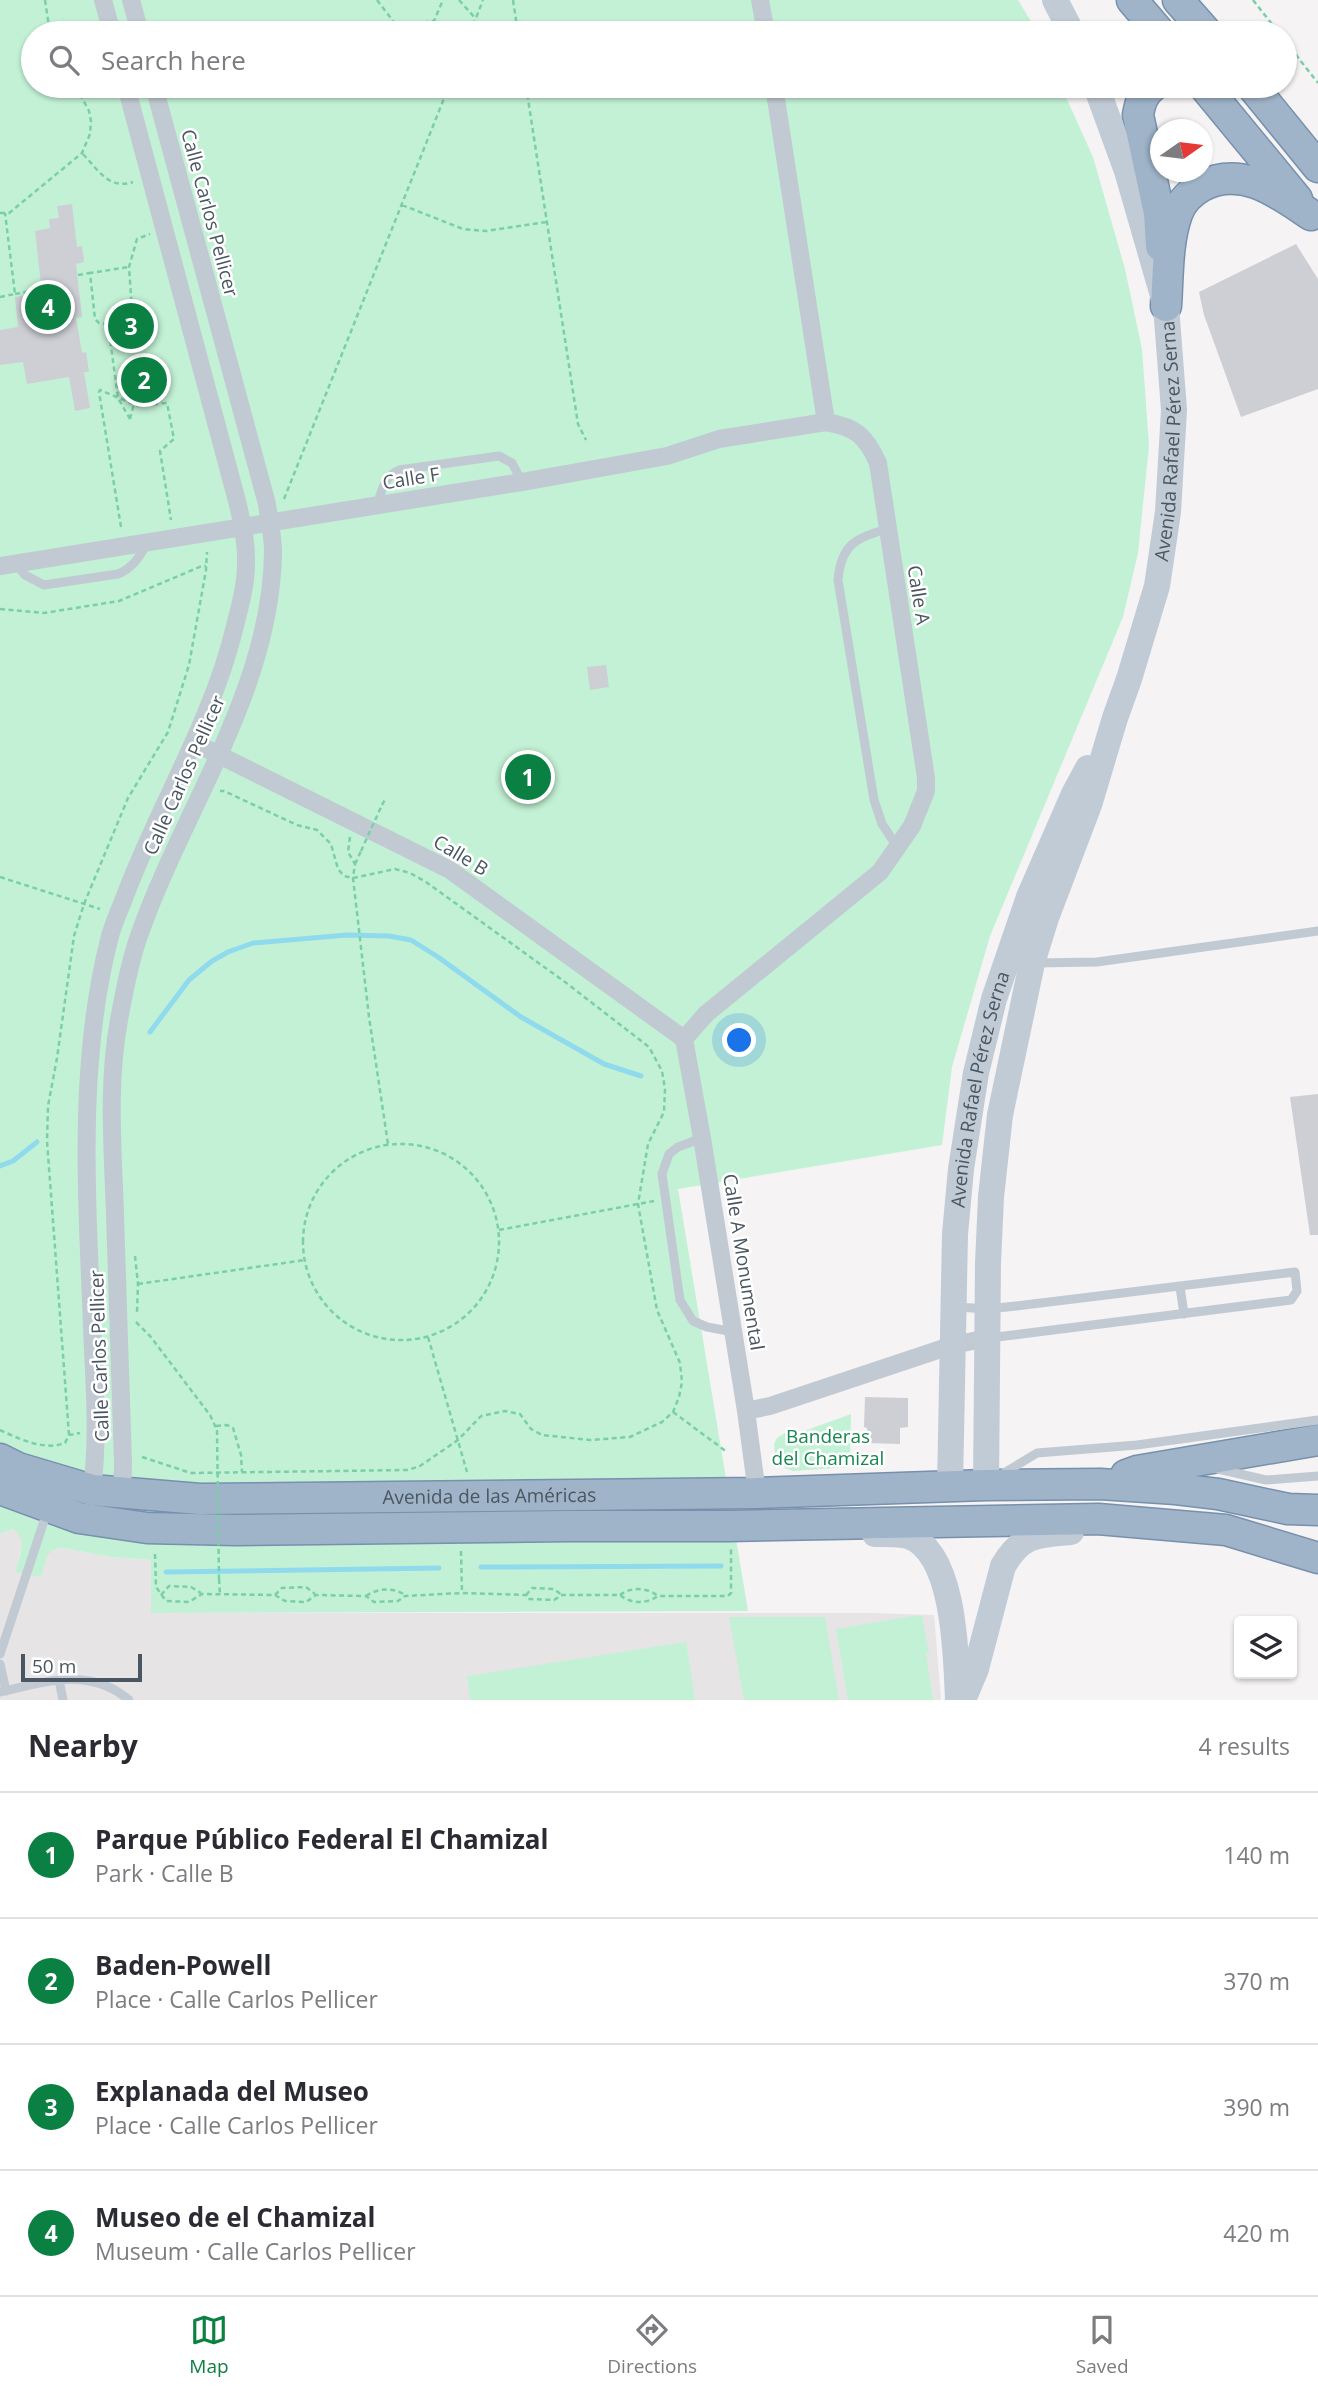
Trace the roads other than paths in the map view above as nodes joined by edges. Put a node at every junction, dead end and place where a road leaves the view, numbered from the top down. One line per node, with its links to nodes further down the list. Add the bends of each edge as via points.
1 (103, 0): 7 (street)
2 (131, 0): 8 (street)
3 (760, 0): 9 (street)
4 (1055, 0): 10 (main road)
5 (1132, 0): 11 (highway)
6 (1178, 0): 12 (highway)
7 (109, 21)
8 (137, 21)
9 (764, 21)
10 (1066, 21)
11 (1150, 21)
12 (1196, 21)
13 (129, 98): 27 (street, Calle Carlos Pellicer)
14 (158, 98): 26 (street, Calle Carlos Pellicer)
15 (776, 98): 23 (street)
16 (1100, 98): 22 (main road, Avenida Rafael Pérez Serna)
17 (1142, 98): 22 (highway, via 1138,115 1159,213)
18 (1214, 98): 21 (highway)
19 (1261, 98): 20 (highway)
20 (1318, 167)
21 (1314, 219): 22 (highway, via 1254,181 1224,178 1198,188 1177,212)
22 (1166, 306): 35 (main road, Avenida Rafael Pérez Serna, via 1174,410 1168,512 1157,586 1089,806 1045,918)
23 (826, 422): 24 (street, Calle F, via 719,439 667,456); 28 (street, Calle A, via 858,432 870,445 878,463)
24 (522, 482): 25 (street, Calle F); 25 (lane, via 512,463 499,456 399,470 385,481)
25 (377, 505): 26 (street, Calle F)
26 (270, 523): 27 (street, Calle F); 32 (street, Calle Carlos Pellicer, via 271,588 262,631)
27 (243, 527): 29 (street, Calle F); 31 (street, Calle Carlos Pellicer, via 246,566 242,597 229,650)
28 (888, 528): 33 (street, Calle A, via 926,778 920,810); 33 (lane, via 867,534 848,547 839,562 838,580 874,800 882,824)
29 (147, 544): 30 (street, Calle F); 30 (lane, via 135,563 118,574 44,584)
30 (8, 565)
31 (195, 743): 32 (street, Calle B); 55 (street, Calle Carlos Pellicer, via 137,864 111,934 92,1023 86,1111 96,1438)
32 (219, 756): 36 (street, Calle B, via 450,870); 56 (street, Calle Carlos Pellicer, via 139,934 118,1021 111,1108)
33 (898, 848): 36 (street, Calle A, via 880,872 706,1014)
34 (1318, 931): 35 (lane, via 1097,962)
35 (1020, 960): 39 (main road, Avenida Rafael Pérez Serna, via 994,999 976,1073 961,1169); 40 (main road, Avenida Rafael Pérez Serna, via 991,1196)
36 (684, 1039): 37 (street, Calle A Monumental)
37 (702, 1138): 42 (street, Calle A Monumental); 42 (lane, via 669,1154 662,1174 680,1300 693,1321)
38 (1180, 1287): 40 (lane); 41 (lane); 41 (lane, via 1295,1272 1297,1290 1291,1300)
39 (954, 1307): 40 (lane); 44 (main road, Avenida Rafael Pérez Serna)
40 (988, 1309): 43 (main road, Avenida Rafael Pérez Serna)
41 (1184, 1314): 43 (lane)
42 (734, 1332): 45 (street, Calle A Monumental)
43 (988, 1338): 44 (street); 52 (main road, Avenida Rafael Pérez Serna)
44 (953, 1345): 45 (street); 53 (main road, Avenida Rafael Pérez Serna)
45 (746, 1411): 57 (street, Calle A Monumental)
46 (1318, 1420): 52 (lane, via 1137,1445 1037,1453)
47 (1318, 1440): 49 (highway)
48 (0, 1459): 55 (highway, Avenida de las Américas)
49 (1192, 1463): 50 (lane, via 1266,1480); 51 (highway, via 1137,1471)
50 (1318, 1476)
51 (1100, 1484): 52 (highway, Avenida de las Américas); 59 (highway, via 1218,1494 1288,1509)
52 (986, 1485): 53 (highway, Avenida de las Américas)
53 (950, 1486): 57 (highway, Avenida de las Américas)
54 (0, 1489): 58 (highway, Avenida de las Américas)
55 (92, 1490): 56 (highway, Avenida de las Américas)
56 (122, 1493): 57 (highway, Avenida de las Américas, via 200,1499)
57 (757, 1493): 61 (highway, via 752,1506 737,1513 645,1514)
58 (48, 1508): 61 (highway, Avenida de las Américas, via 79,1518 153,1529); 64 (lane)
59 (1318, 1510)
60 (1146, 1522): 62 (highway, Avenida de las Américas); 63 (highway, Avenida de las Américas, via 1226,1530); 70 (main road, via 1099,1531 1042,1534 1018,1544 1003,1566 976,1668)
61 (569, 1525): 62 (highway, Avenida de las Américas)
62 (759, 1525): 70 (main road, via 782,1534 894,1534 920,1543 943,1582)
63 (1318, 1558)
64 (0, 1654)
65 (0, 1664): 67 (lane)
66 (59, 1679): 67 (lane); 68 (lane); 69 (lane, via 105,1684)
67 (3, 1691)
68 (63, 1700)
69 (129, 1700)
70 (960, 1700)

